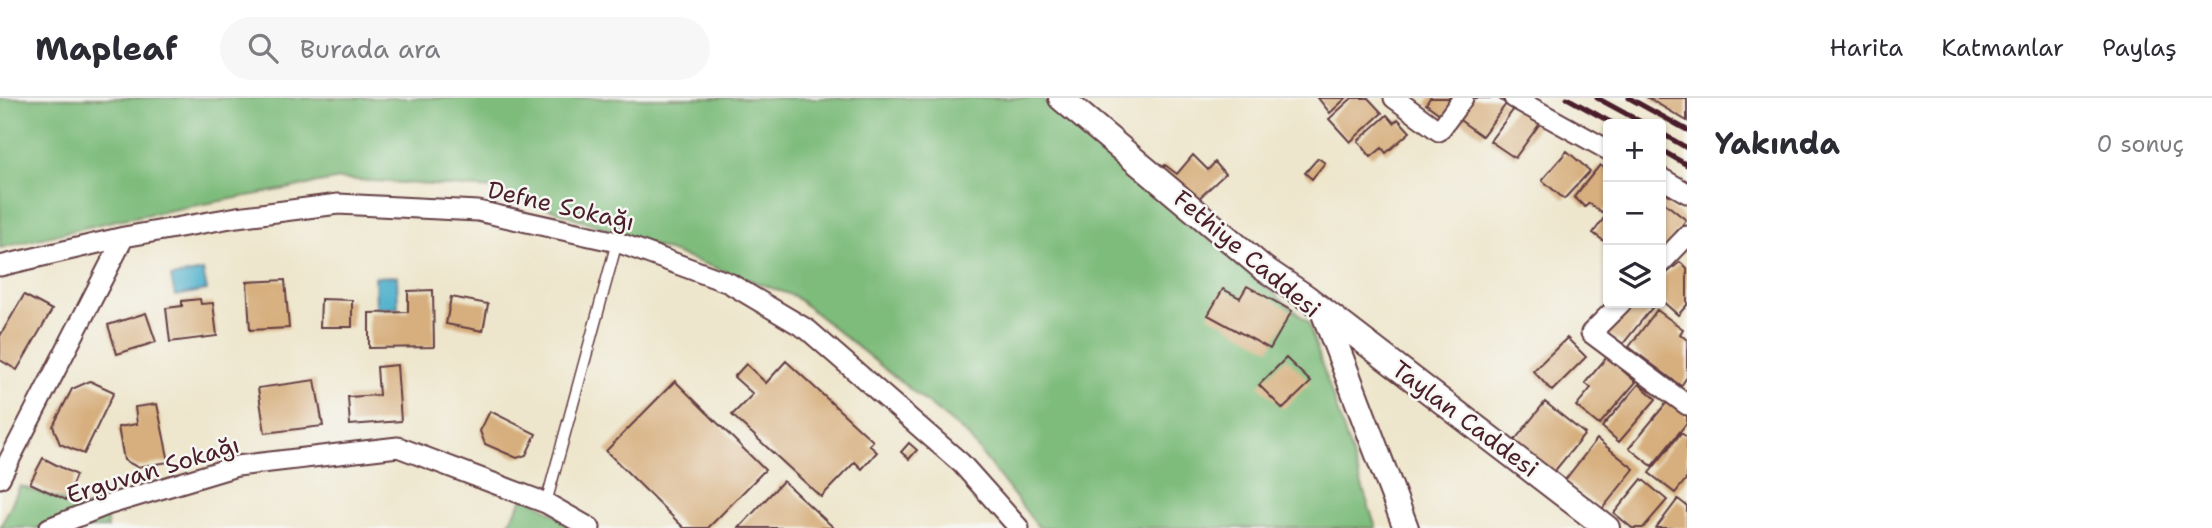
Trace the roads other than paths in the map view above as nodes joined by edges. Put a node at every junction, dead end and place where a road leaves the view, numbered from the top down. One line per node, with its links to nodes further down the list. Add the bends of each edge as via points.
1 (1061, 98): 14 (street, Fethiye Caddesi, via 1263,268)
2 (1395, 98): 3 (street, via 1439,131)
3 (1463, 98)
4 (1514, 98): 5 (street)
5 (1603, 147)
6 (1666, 181): 7 (street)
7 (1687, 193)
8 (124, 237): 9 (street, Defne Sokağı, via 338,204 478,211); 12 (street, Defne Sokağı); 16 (street)
9 (617, 242): 17 (lane); 20 (street, Defne Sokağı, via 729,283 808,330 961,463)
10 (1685, 242): 11 (street)
11 (1666, 259)
12 (0, 266)
13 (1616, 308): 15 (street, via 1591,333)
14 (1323, 311): 21 (street, Fethiye Caddesi); 22 (street, Taylan Caddesi)
15 (1687, 405)
16 (0, 478)
17 (546, 503): 18 (street, Erguvan Sokağı, via 398,447 237,466 107,505); 19 (street, Erguvan Sokağı)
18 (49, 528)
19 (590, 528)
20 (1018, 528)
21 (1406, 528)
22 (1607, 528)

